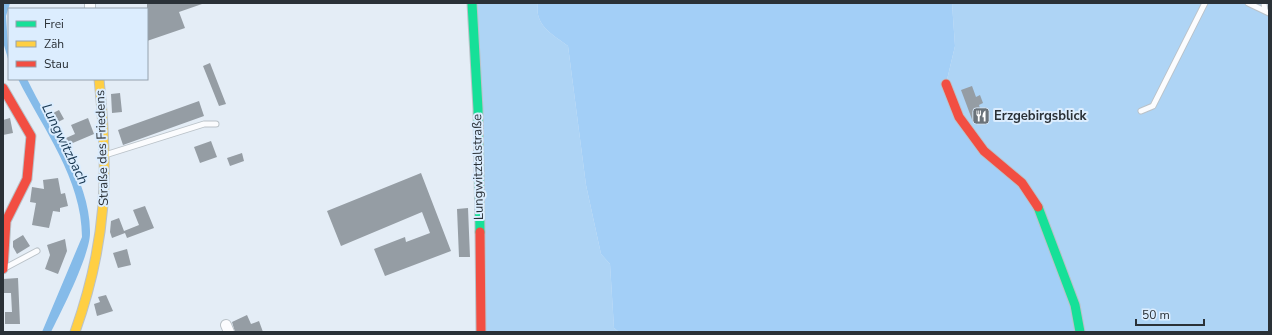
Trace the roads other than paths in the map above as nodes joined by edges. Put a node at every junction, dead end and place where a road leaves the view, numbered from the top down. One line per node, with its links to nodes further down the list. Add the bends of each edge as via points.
1 (472, 3): 15 (street, Lungwitztalstraße, via 478,109)
2 (1205, 3): 9 (lane, via 1153,106)
3 (1248, 3): 5 (lane)
4 (1264, 3): 5 (lane)
5 (1267, 12)
6 (99, 80): 11 (street, Straße des Friedens)
7 (946, 84): 16 (street, via 959,117 984,151 1022,183 1040,210 1075,305)
8 (3, 88): 13 (street, via 31,136 27,180 6,221)
9 (1141, 111)
10 (216, 124): 11 (lane, via 204,124)
11 (104, 155): 14 (street, Straße des Friedens, via 104,215 98,257 87,302)
12 (37, 251): 13 (lane)
13 (4, 269)
14 (75, 332)
15 (480, 332)
16 (1080, 332)

